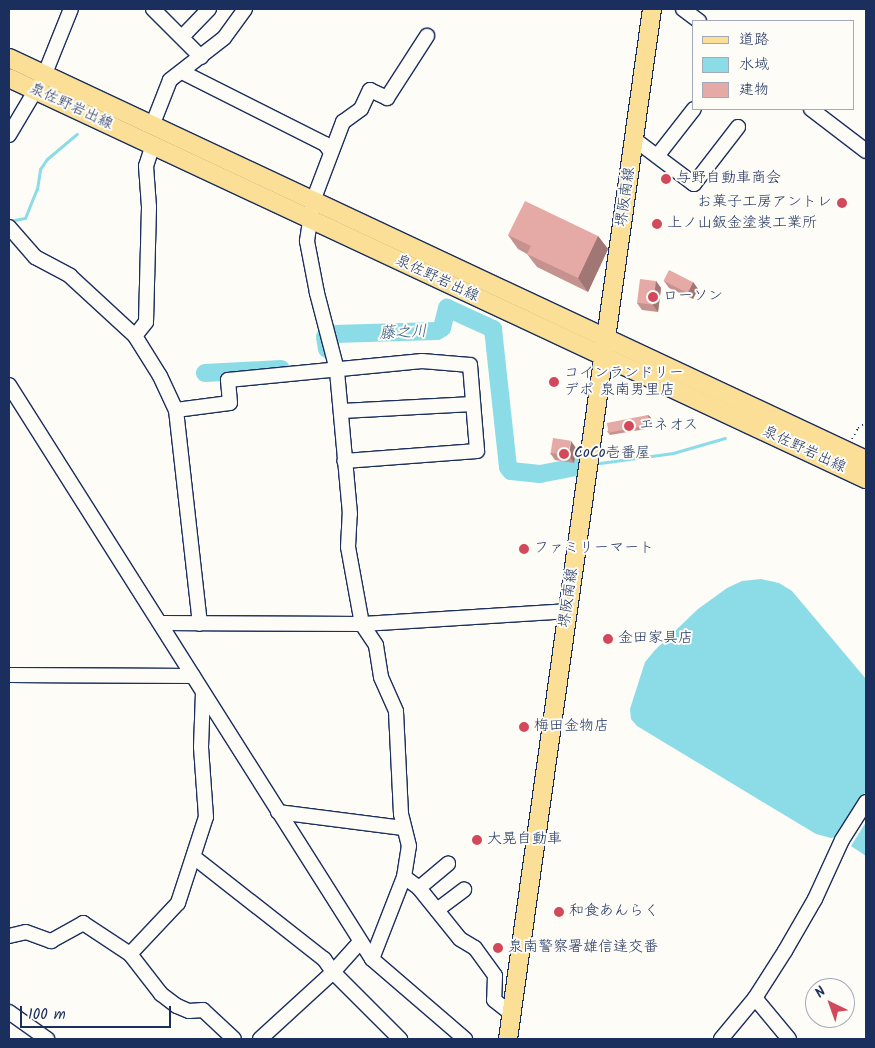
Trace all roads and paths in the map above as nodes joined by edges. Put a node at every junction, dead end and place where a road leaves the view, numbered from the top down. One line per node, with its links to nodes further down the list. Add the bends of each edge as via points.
1 (71, 9): 14 (street)
2 (153, 9): 9 (street)
3 (209, 9): 9 (street)
4 (245, 9): 10 (street, via 224,38)
5 (652, 9): 20 (main road, 堺阪南線)
6 (683, 9): 7 (street)
7 (698, 20)
8 (427, 36): 22 (street, via 387,98 370,90 361,110 343,122)
9 (182, 37): 10 (street)
10 (201, 57): 12 (street)
11 (9, 58): 14 (main road, 泉佐野岩出線)
12 (182, 72): 17 (street, via 170,80); 22 (street, via 325,144)
13 (9, 78): 14 (main road, 泉佐野岩出線)
14 (39, 83): 17 (main road, 泉佐野岩出線); 19 (street); 21 (main road, 泉佐野岩出線)
15 (692, 110): 24 (street)
16 (812, 110): 23 (street)
17 (152, 126): 25 (main road, 泉佐野岩出線)
18 (738, 127): 24 (street, via 694,184)
19 (9, 135)
20 (634, 139): 24 (street); 28 (main road, 堺阪南線)
21 (153, 145): 25 (main road, 泉佐野岩出線); 27 (street, via 146,166 149,207 146,322)
22 (330, 151): 25 (street)
23 (866, 152)
24 (658, 155)
25 (312, 210): 28 (main road, 泉佐野岩出線); 29 (main road, 泉佐野岩出線); 30 (street, via 306,240 316,294)
26 (9, 227): 27 (street, via 35,257 70,276)
27 (135, 336): 33 (street)
28 (606, 337): 29 (main road, 堺阪南線); 36 (main road, 泉佐野岩出線)
29 (604, 358): 39 (main road, 泉佐野岩出線); 40 (main road, 堺阪南線)
30 (337, 370): 32 (street, via 422,361 470,365); 33 (street, via 228,380 230,403); 34 (street)
31 (9, 385): 41 (street)
32 (473, 404): 34 (street); 38 (street, via 477,451)
33 (176, 410): 42 (street)
34 (342, 411): 38 (street)
35 (866, 422): 36 (path, via 858,428)
36 (846, 450): 37 (main road, 泉佐野岩出線)
37 (866, 460)
38 (344, 461): 43 (street, via 350,514 348,547 356,577)
39 (866, 479)
40 (567, 611): 43 (street); 63 (main road, 堺阪南線)
41 (161, 623): 42 (street); 45 (street)
42 (200, 624): 43 (street)
43 (362, 624): 49 (street, via 376,645 381,677 396,711)
44 (9, 675): 45 (street)
45 (193, 676): 46 (street)
46 (203, 693): 48 (street); 50 (street, via 201,747 206,817)
47 (866, 802): 61 (street, via 842,840 815,899)
48 (278, 812): 49 (street); 57 (street)
49 (404, 828): 52 (street, via 409,846)
50 (195, 858): 58 (street, via 178,903); 60 (street, via 290,929)
51 (448, 864): 53 (street)
52 (404, 877): 53 (street); 59 (street)
53 (419, 888): 55 (street)
54 (464, 890): 55 (street)
55 (437, 910): 63 (street, via 460,939 475,948 496,982 494,1000)
56 (9, 936): 58 (street, via 26,932 51,941 83,923)
57 (360, 942): 59 (street); 60 (street)
58 (130, 954): 66 (street, via 161,994 183,1009 203,1010)
59 (372, 959): 68 (street)
60 (334, 972): 64 (street); 67 (street)
61 (755, 998): 70 (street); 71 (street)
62 (9, 1012): 65 (street)
63 (512, 1014): 69 (main road, 堺阪南線)
64 (263, 1038)
65 (47, 1039)
66 (234, 1039)
67 (400, 1039)
68 (465, 1039)
69 (508, 1039)
70 (721, 1039)
71 (789, 1039)

